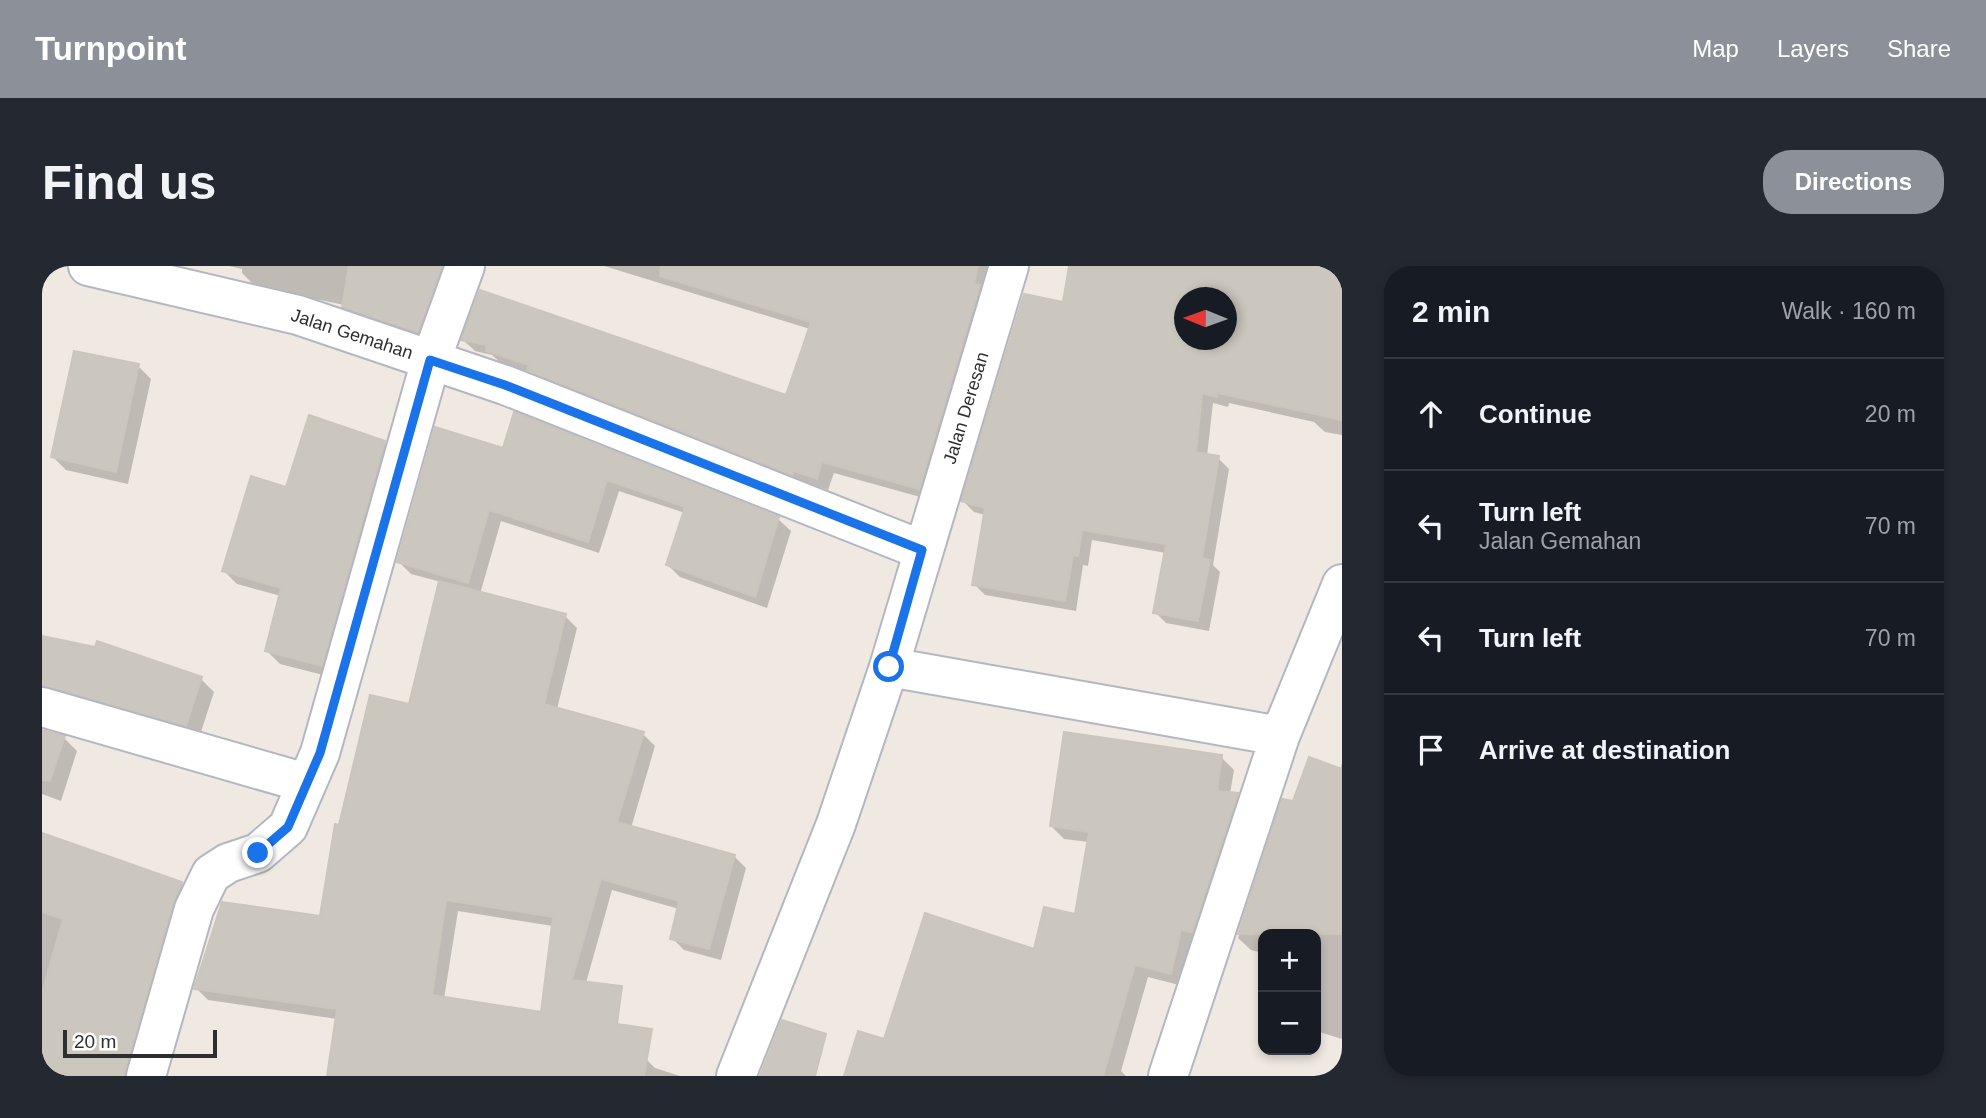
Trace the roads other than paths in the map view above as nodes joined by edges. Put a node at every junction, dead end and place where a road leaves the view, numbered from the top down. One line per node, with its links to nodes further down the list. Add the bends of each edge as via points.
1 (88, 266): 4 (street, Jalan Gemahan)
2 (465, 266): 5 (street)
3 (1009, 266): 6 (street, Jalan Deresan)
4 (166, 275): 5 (street, Jalan Gemahan)
5 (430, 360): 6 (street, Jalan Gemahan, via 505,385); 11 (street, via 327,733)
6 (922, 550): 8 (street, Jalan Deresan)
7 (1342, 584): 10 (street)
8 (889, 667): 10 (street); 13 (street, Jalan Deresan, via 836,824)
9 (42, 707): 11 (street)
10 (1280, 736): 14 (street)
11 (306, 783): 12 (street, via 288,827 258,853 211,874 190,920)
12 (146, 1076)
13 (736, 1076)
14 (1168, 1076)

